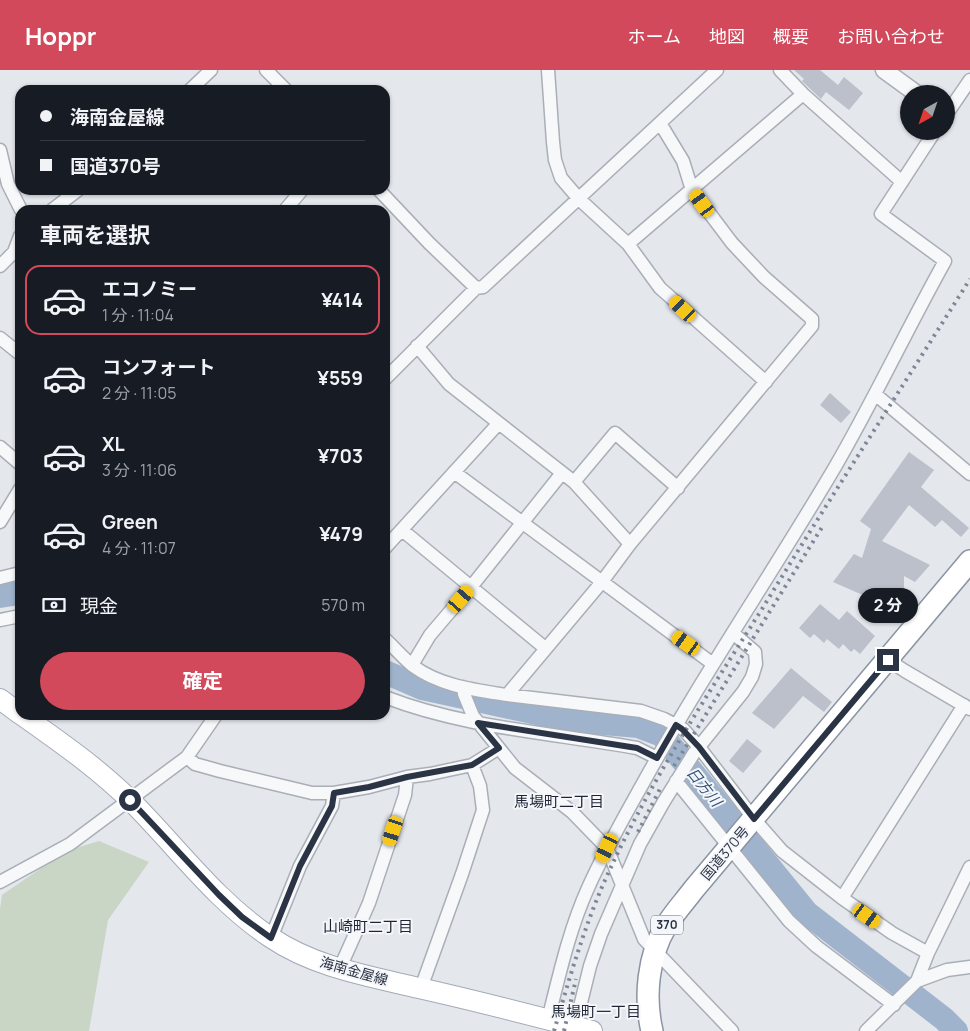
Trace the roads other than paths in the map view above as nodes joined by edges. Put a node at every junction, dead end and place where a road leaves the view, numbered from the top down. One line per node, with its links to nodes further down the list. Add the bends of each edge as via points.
1 (211, 70): 8 (street)
2 (266, 70): 9 (street)
3 (548, 70): 21 (street, via 555,160 561,178)
4 (717, 70): 13 (street)
5 (780, 70): 11 (street)
6 (884, 70): 10 (street)
7 (970, 80): 12 (street)
8 (195, 85)
9 (281, 85)
10 (905, 85)
11 (803, 94): 16 (street); 17 (street)
12 (955, 101)
13 (660, 124): 17 (street, via 684,161); 21 (street)
14 (929, 140): 16 (street)
15 (0, 150): 22 (street, via 8,184)
16 (902, 182): 34 (street, via 881,214 945,262)
17 (692, 190): 25 (street); 33 (street, via 732,243 764,277 812,319 812,326)
18 (72, 195): 23 (street)
19 (298, 195): 24 (street)
20 (384, 195): 28 (street)
21 (579, 199): 25 (street); 28 (street, via 483,287)
22 (18, 205)
23 (58, 205)
24 (289, 205)
25 (628, 244): 33 (street, via 660,288)
26 (15, 249): 27 (street)
27 (0, 266)
28 (476, 288): 30 (street)
29 (0, 338): 31 (street)
30 (417, 346): 32 (street); 35 (street, via 449,384)
31 (15, 350)
32 (390, 374)
33 (766, 382): 42 (street)
34 (875, 394): 40 (street); 56 (street, via 835,467)
35 (498, 424): 38 (street); 39 (street)
36 (0, 447): 37 (street)
37 (15, 460)
38 (454, 472): 45 (street); 46 (street)
39 (562, 473): 41 (street); 45 (street)
40 (970, 474)
41 (574, 482): 42 (street, via 615,433); 48 (street)
42 (678, 488): 48 (street)
43 (15, 497): 44 (street)
44 (0, 522)
45 (523, 522): 52 (street); 53 (street)
46 (402, 530): 47 (street); 53 (street)
47 (390, 543)
48 (630, 544): 52 (street)
49 (970, 560): 59 (highway, 国道370号 / 370)
50 (15, 574): 51 (street)
51 (0, 578)
52 (601, 583): 58 (street); 60 (street)
53 (471, 587): 58 (street); 61 (street, via 430,634)
54 (15, 617): 55 (street)
55 (0, 620)
56 (733, 633): 60 (street); 73 (street, via 755,652 752,677)
57 (390, 643): 61 (street)
58 (546, 648): 63 (street)
59 (888, 660): 66 (street); 81 (highway, 国道370号 / 370)
60 (713, 664): 71 (street)
61 (412, 665): 62 (street)
62 (463, 691): 63 (street); 70 (street)
63 (507, 695): 71 (street, via 642,711)
64 (0, 699): 67 (main road, 海南金屋線)
65 (390, 699): 70 (street, via 414,708)
66 (967, 707): 87 (street)
67 (15, 710)
68 (29, 720): 80 (main road, 海南金屋線, via 85,761)
69 (213, 720): 75 (street)
70 (475, 720): 72 (street); 74 (street, via 637,748)
71 (674, 728): 73 (street, via 682,729); 74 (street)
72 (499, 748): 76 (street); 83 (street, via 516,768 572,812)
73 (696, 750): 78 (street); 81 (street)
74 (658, 755): 83 (street)
75 (187, 757): 79 (street, via 195,764 244,777 312,793); 80 (street)
76 (472, 765): 77 (street); 94 (street, via 480,786 483,810)
77 (407, 777): 79 (street); 92 (street, via 369,903)
78 (678, 777): 82 (street); 86 (street, via 640,844)
79 (334, 793): 88 (street, via 332,806 300,866)
80 (130, 800): 85 (street, via 70,844); 88 (main road, 海南金屋線, via 219,895)
81 (751, 821): 82 (highway, 国道370号 / 370); 87 (street, via 782,851)
82 (732, 844): 89 (highway, 国道370号 / 370, via 666,927); 95 (street, via 788,921)
83 (607, 848): 86 (street); 96 (street, via 584,897 560,968)
84 (970, 867): 90 (street)
85 (0, 882)
86 (622, 884): 89 (street, via 644,939); 97 (street, via 590,966)
87 (842, 898): 90 (street, via 892,933)
88 (271, 938): 92 (main road, 海南金屋線, via 301,955)
89 (655, 952): 98 (highway, 国道370号 / 370, via 648,998); 99 (street)
90 (928, 953): 93 (street)
91 (970, 967): 93 (street, via 947,970)
92 (339, 970): 94 (main road, 海南金屋線)
93 (917, 981): 95 (street)
94 (421, 988): 96 (main road, 海南金屋線)
95 (894, 1005): 100 (street)
96 (548, 1020): 97 (main road, 海南金屋線)
97 (580, 1030)
98 (651, 1031)
99 (732, 1031)
100 (866, 1031)

